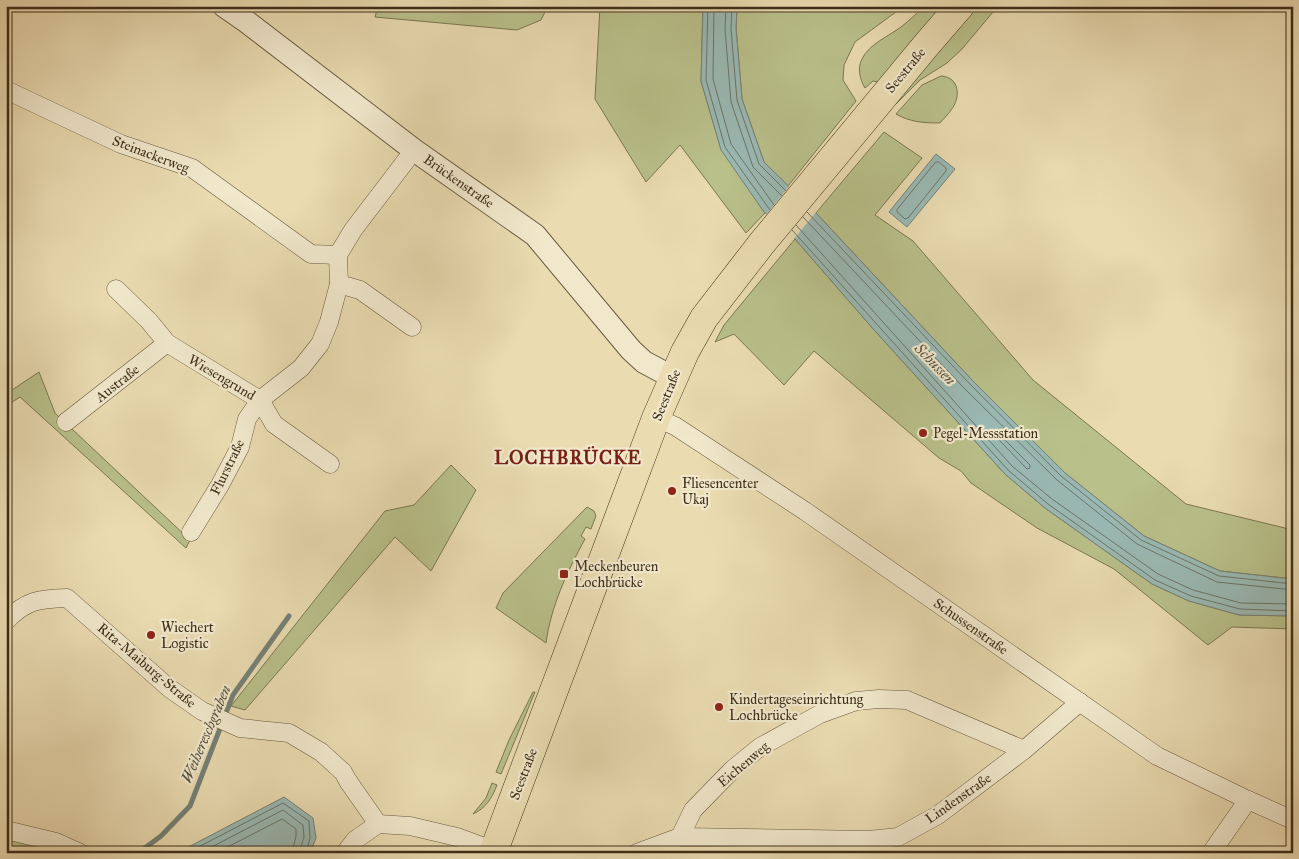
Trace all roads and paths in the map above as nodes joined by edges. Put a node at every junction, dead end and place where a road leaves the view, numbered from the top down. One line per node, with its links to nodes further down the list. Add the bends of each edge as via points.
1 (224, 6): 4 (street, Brückenstraße)
2 (960, 6): 10 (main road, Seestraße, via 728,285 698,327)
3 (6, 90): 5 (street, Steinackerweg, via 122,144 192,168 311,254)
4 (414, 150): 5 (street, via 353,230); 10 (street, Brückenstraße, via 534,235 631,350 644,362)
5 (338, 255): 6 (street, Wiesengrund)
6 (339, 284): 8 (street, via 360,290); 11 (street, Wiesengrund, via 320,344 300,368)
7 (116, 289): 9 (street, Wiesengrund)
8 (412, 327)
9 (167, 343): 11 (street, Wiesengrund); 13 (street, Austraße)
10 (672, 378): 12 (main road, Seestraße)
11 (260, 400): 14 (street, via 274,424); 15 (street, Flurstraße, via 247,420 236,455)
12 (656, 418): 17 (street, Schussenstraße, via 675,426 805,511); 25 (main road, Seestraße)
13 (66, 422)
14 (330, 464)
15 (191, 532)
16 (6, 621): 21 (street, Rita-Maiburg-Straße, via 17,610 40,599 67,598 169,688 202,711 240,728 289,733 321,752 343,772)
17 (1080, 702): 18 (street, Lindenstraße); 19 (street, Schussenstraße, via 1157,756)
18 (1024, 750): 23 (street, Eichenweg, via 907,700 856,701 820,714 760,747 693,810); 24 (street, Lindenstraße, via 938,815)
19 (1248, 800): 20 (street, Schussenstraße); 29 (street)
20 (1293, 820)
21 (378, 824): 25 (street, via 410,826 457,837); 27 (street, via 355,840)
22 (6, 830): 26 (street, via 56,842)
23 (680, 837): 24 (street, Lindenstraße); 28 (street, Lindenstraße)
24 (872, 847)
25 (495, 852)
26 (80, 853)
27 (345, 853)
28 (636, 853)
29 (1211, 853)

